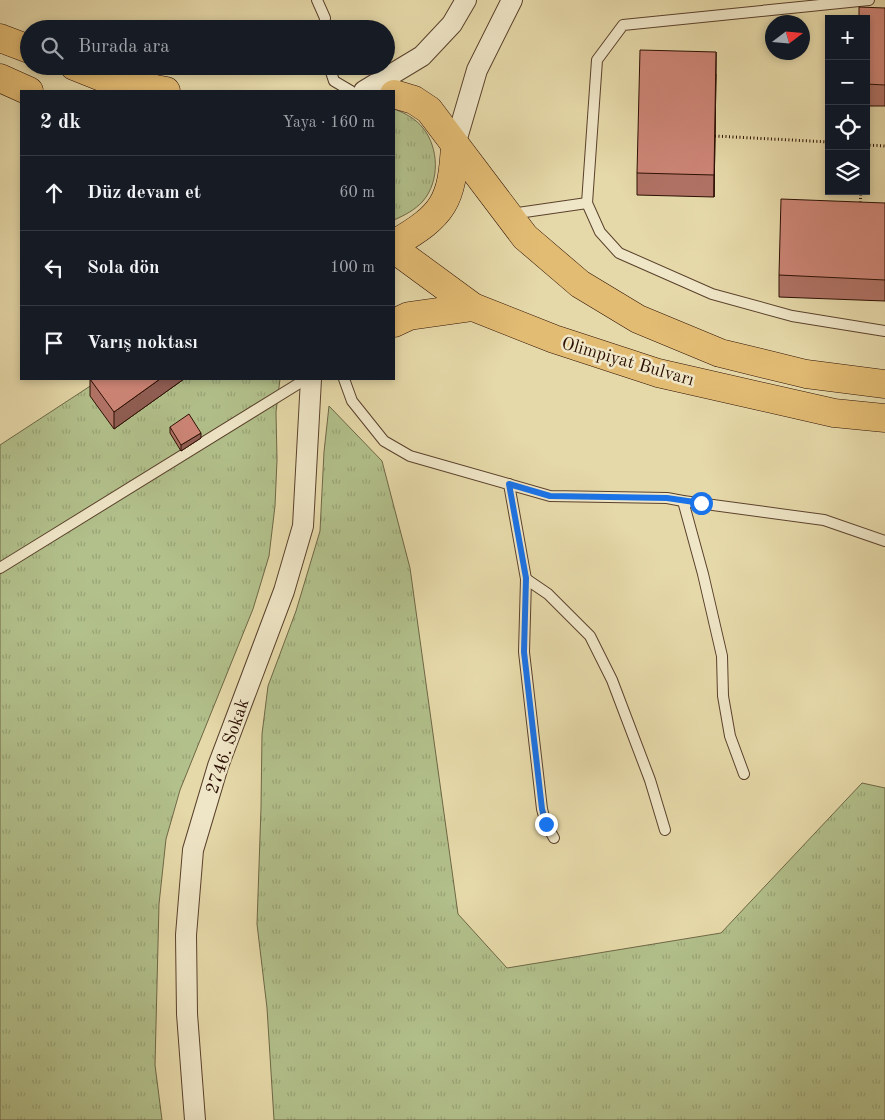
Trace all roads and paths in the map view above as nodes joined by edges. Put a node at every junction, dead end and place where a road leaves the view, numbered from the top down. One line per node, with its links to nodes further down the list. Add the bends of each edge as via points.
1 (317, 0): 5 (lane)
2 (466, 0): 6 (street, via 452,24 422,56)
3 (512, 0): 18 (street, via 478,70)
4 (869, 0): 22 (lane, via 623,25 597,60)
5 (325, 20)
6 (395, 72)
7 (97, 75): 12 (main road)
8 (332, 75): 13 (lane, via 334,81)
9 (391, 75): 14 (street)
10 (0, 78): 11 (main road)
11 (27, 90)
12 (161, 90)
13 (349, 90)
14 (366, 90)
15 (395, 94): 18 (main road, Olimpiyat Bulvarı, via 414,100 429,110)
16 (715, 136): 17 (path)
17 (825, 142)
18 (456, 145): 24 (main road, Olimpiyat Bulvarı); 25 (main road, via 454,174 447,199 432,219)
19 (870, 145): 20 (path)
20 (885, 146)
21 (861, 195): 23 (path)
22 (587, 203): 24 (lane); 29 (lane, via 600,232 619,253 712,294 792,316)
23 (860, 207)
24 (507, 214): 33 (main road, Olimpiyat Bulvarı, via 525,237 580,284 638,319 720,353 806,374)
25 (395, 243)
26 (395, 249): 27 (main road, Olimpiyat Bulvarı)
27 (473, 307): 28 (main road, via 409,316); 34 (main road, Olimpiyat Bulvarı, via 554,339 658,372 834,414)
28 (395, 323)
29 (885, 331)
30 (304, 380): 38 (lane)
31 (311, 380): 43 (street, 2746. Sokak, via 302,526 284,591 218,766 194,850 186,935 187,1014)
32 (344, 380): 35 (lane, via 352,401 384,441 410,456)
33 (885, 384)
34 (885, 418)
35 (509, 484): 36 (lane, via 550,496); 39 (lane)
36 (683, 500): 37 (lane, via 824,520); 40 (lane, via 722,656 723,696 730,736)
37 (885, 541)
38 (0, 568)
39 (526, 578): 41 (lane, via 548,594 590,636 612,680 650,780); 42 (lane, via 524,652 542,809)
40 (744, 774)
41 (665, 830)
42 (554, 838)
43 (195, 1120)

